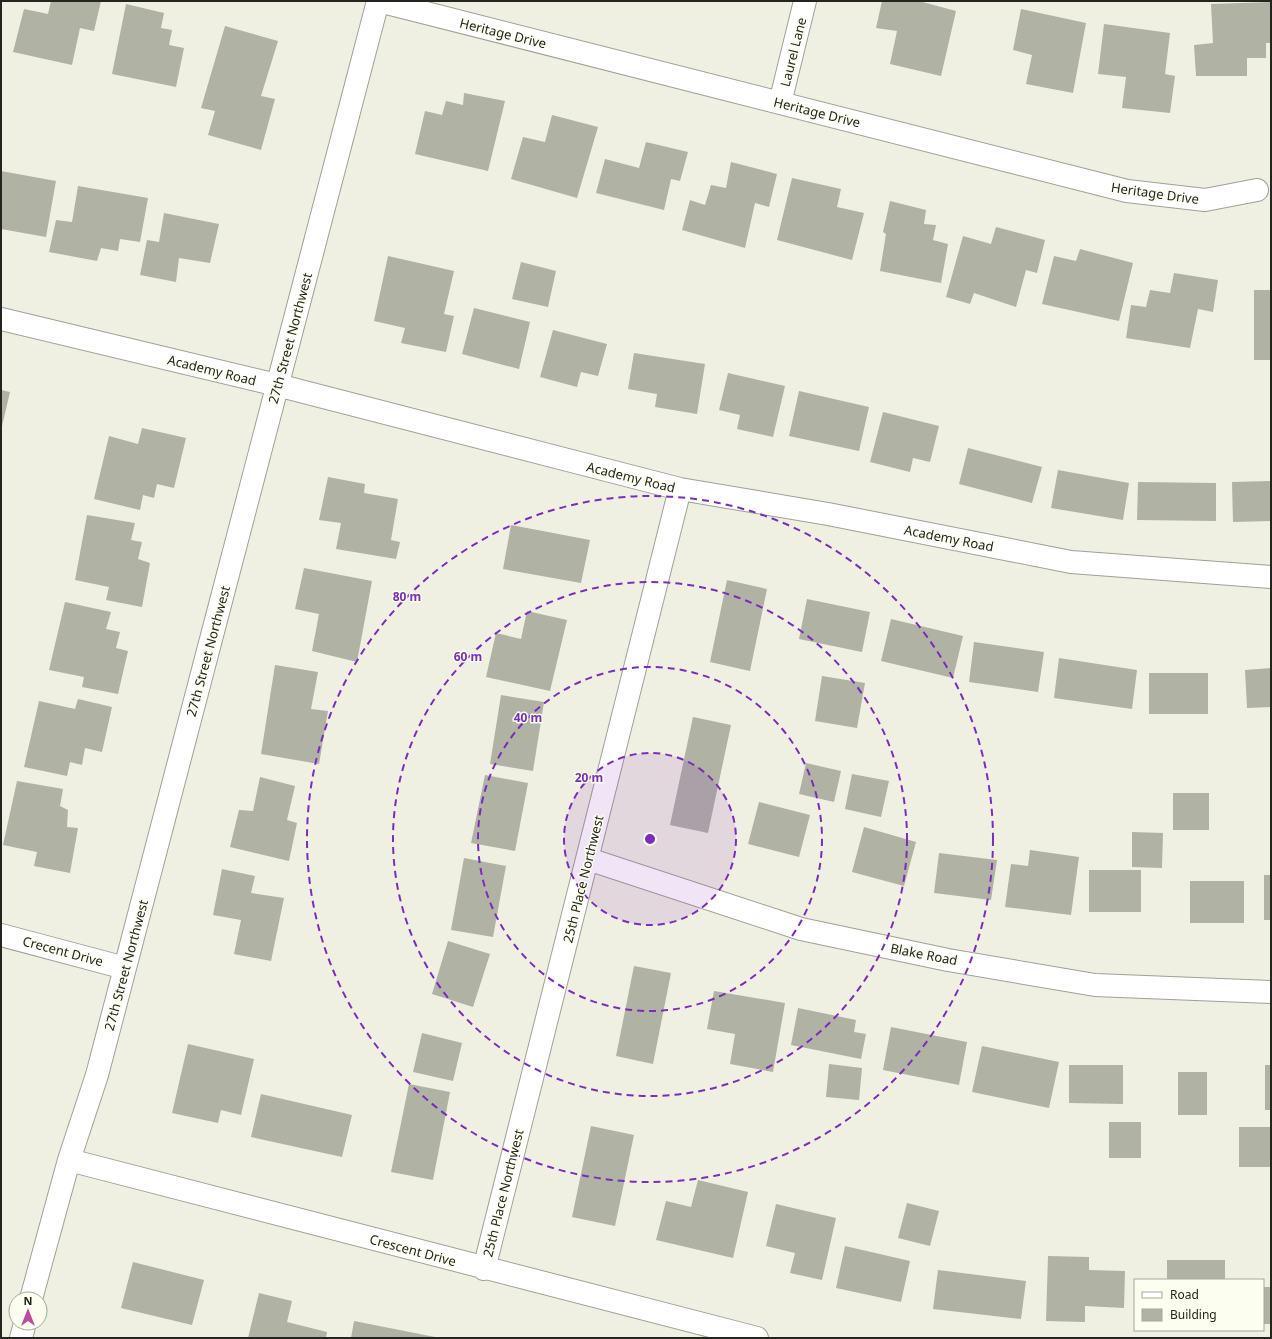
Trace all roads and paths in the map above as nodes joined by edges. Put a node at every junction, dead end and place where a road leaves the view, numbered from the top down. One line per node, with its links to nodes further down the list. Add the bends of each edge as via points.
1 (378, 1): 3 (street, Heritage Drive); 6 (street, 27th Street Northwest)
2 (805, 1): 3 (street, Laurel Lane)
3 (780, 103): 4 (street, Heritage Drive, via 1127,191 1205,200)
4 (1257, 190)
5 (1, 319): 6 (street, Academy Road)
6 (278, 386): 7 (street, Academy Road); 11 (street, 27th Street Northwest)
7 (680, 489): 8 (street, Academy Road, via 828,514 1071,562); 9 (street, 25th Place Northwest)
8 (1271, 577)
9 (588, 859): 12 (street, Blake Road, via 801,929 948,960 1095,985); 14 (street, 25th Place Northwest)
10 (1, 934): 11 (street, Crecent Drive)
11 (125, 968): 13 (street, 27th Street Northwest, via 97,1075)
12 (1271, 992)
13 (69, 1160): 14 (street, Crescent Drive); 15 (street, 27th Street Northwest)
14 (484, 1269): 16 (street, Crescent Drive)
15 (33, 1291)
16 (757, 1338)

